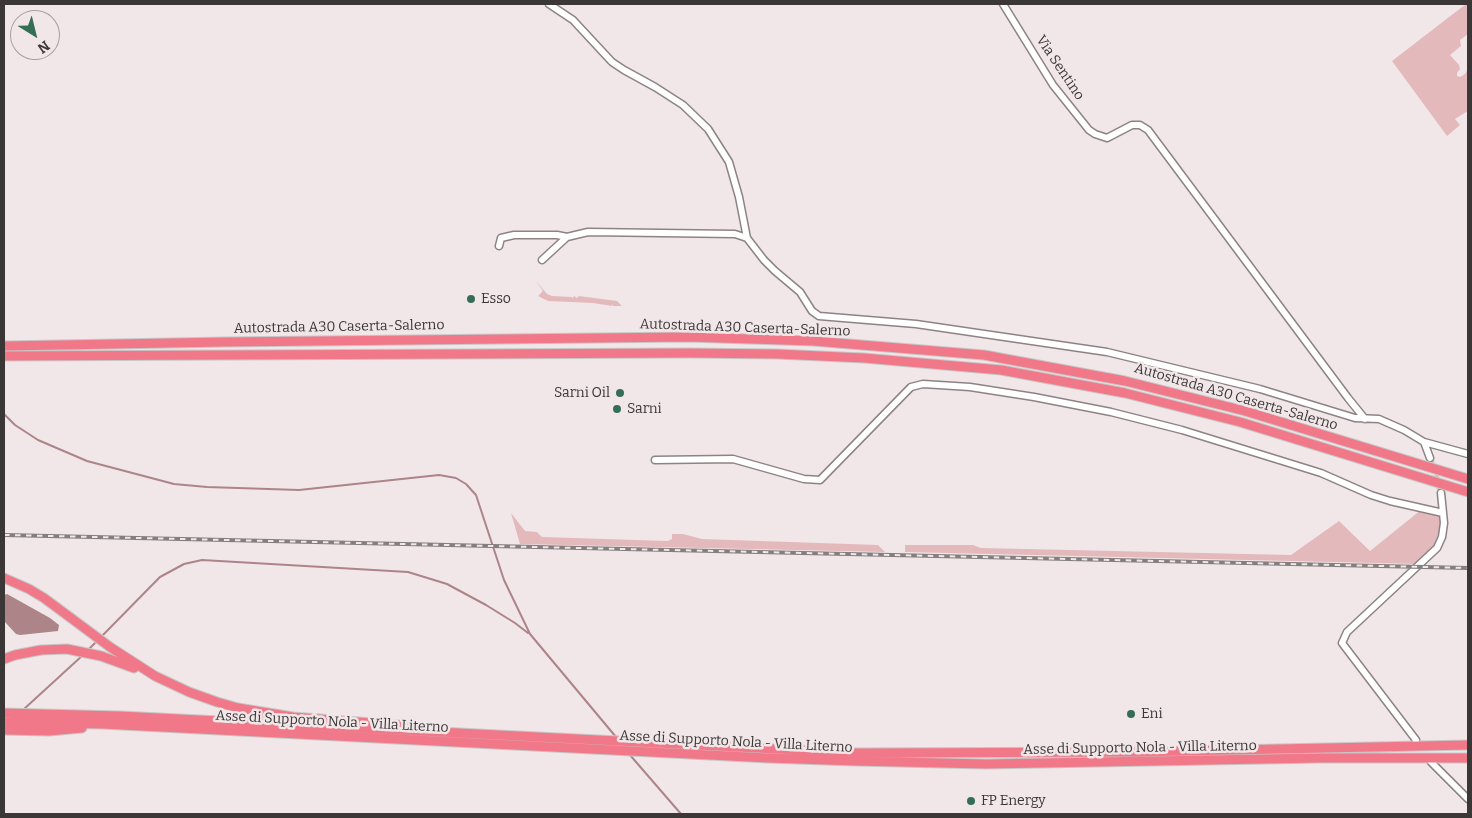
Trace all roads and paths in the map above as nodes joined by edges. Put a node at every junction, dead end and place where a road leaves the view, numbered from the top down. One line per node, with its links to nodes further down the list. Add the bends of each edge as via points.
1 (549, 4): 4 (street, via 572,20 612,62 683,105 708,129 729,162 740,196)
2 (1003, 4): 9 (street, Via Sentino, via 1063,98 1089,130 1104,138 1132,126 1140,125 1148,130)
3 (568, 237): 4 (street, via 592,232 717,233); 5 (street, via 514,235 501,238); 6 (street)
4 (747, 238): 9 (street, via 819,316 916,324 1106,352 1260,389)
5 (499, 246)
6 (542, 260)
7 (4, 346): 14 (highway, Autostrada A30 Caserta-Salerno, via 688,337 814,341 984,355 1125,381 1235,409)
8 (4, 356): 15 (highway, Autostrada A30 Caserta-Salerno, via 689,352 884,359 1001,370 1124,393 1240,422)
9 (1365, 419): 10 (street, via 1379,420)
10 (1424, 442): 11 (street); 12 (street)
11 (1468, 454)
12 (1430, 458)
13 (656, 460): 17 (street, via 733,460 804,479 820,480 911,387 923,384 1034,397 1182,430 1321,473 1390,502)
14 (1468, 479)
15 (1468, 492)
16 (1441, 493): 17 (street)
17 (1443, 513): 26 (street, via 1442,536 1437,548 1347,632 1342,643)
18 (4, 578): 20 (highway, via 44,598)
19 (4, 659): 20 (highway, via 41,650 76,650)
20 (155, 676): 25 (highway, via 217,702 258,712 407,724)
21 (4, 713): 25 (highway, Asse di Supporto Nola - Villa Literno)
22 (4, 722): 23 (highway, Asse di Supporto Nola - Villa Literno)
23 (102, 724): 24 (highway, via 65,730); 28 (highway, Asse di Supporto Nola - Villa Literno, via 777,758 986,764)
24 (4, 730)
25 (481, 735): 27 (highway, Asse di Supporto Nola - Villa Literno, via 857,753)
26 (1416, 740)
27 (1468, 746)
28 (1468, 758)
29 (1431, 762): 30 (street)
30 (1468, 798)

